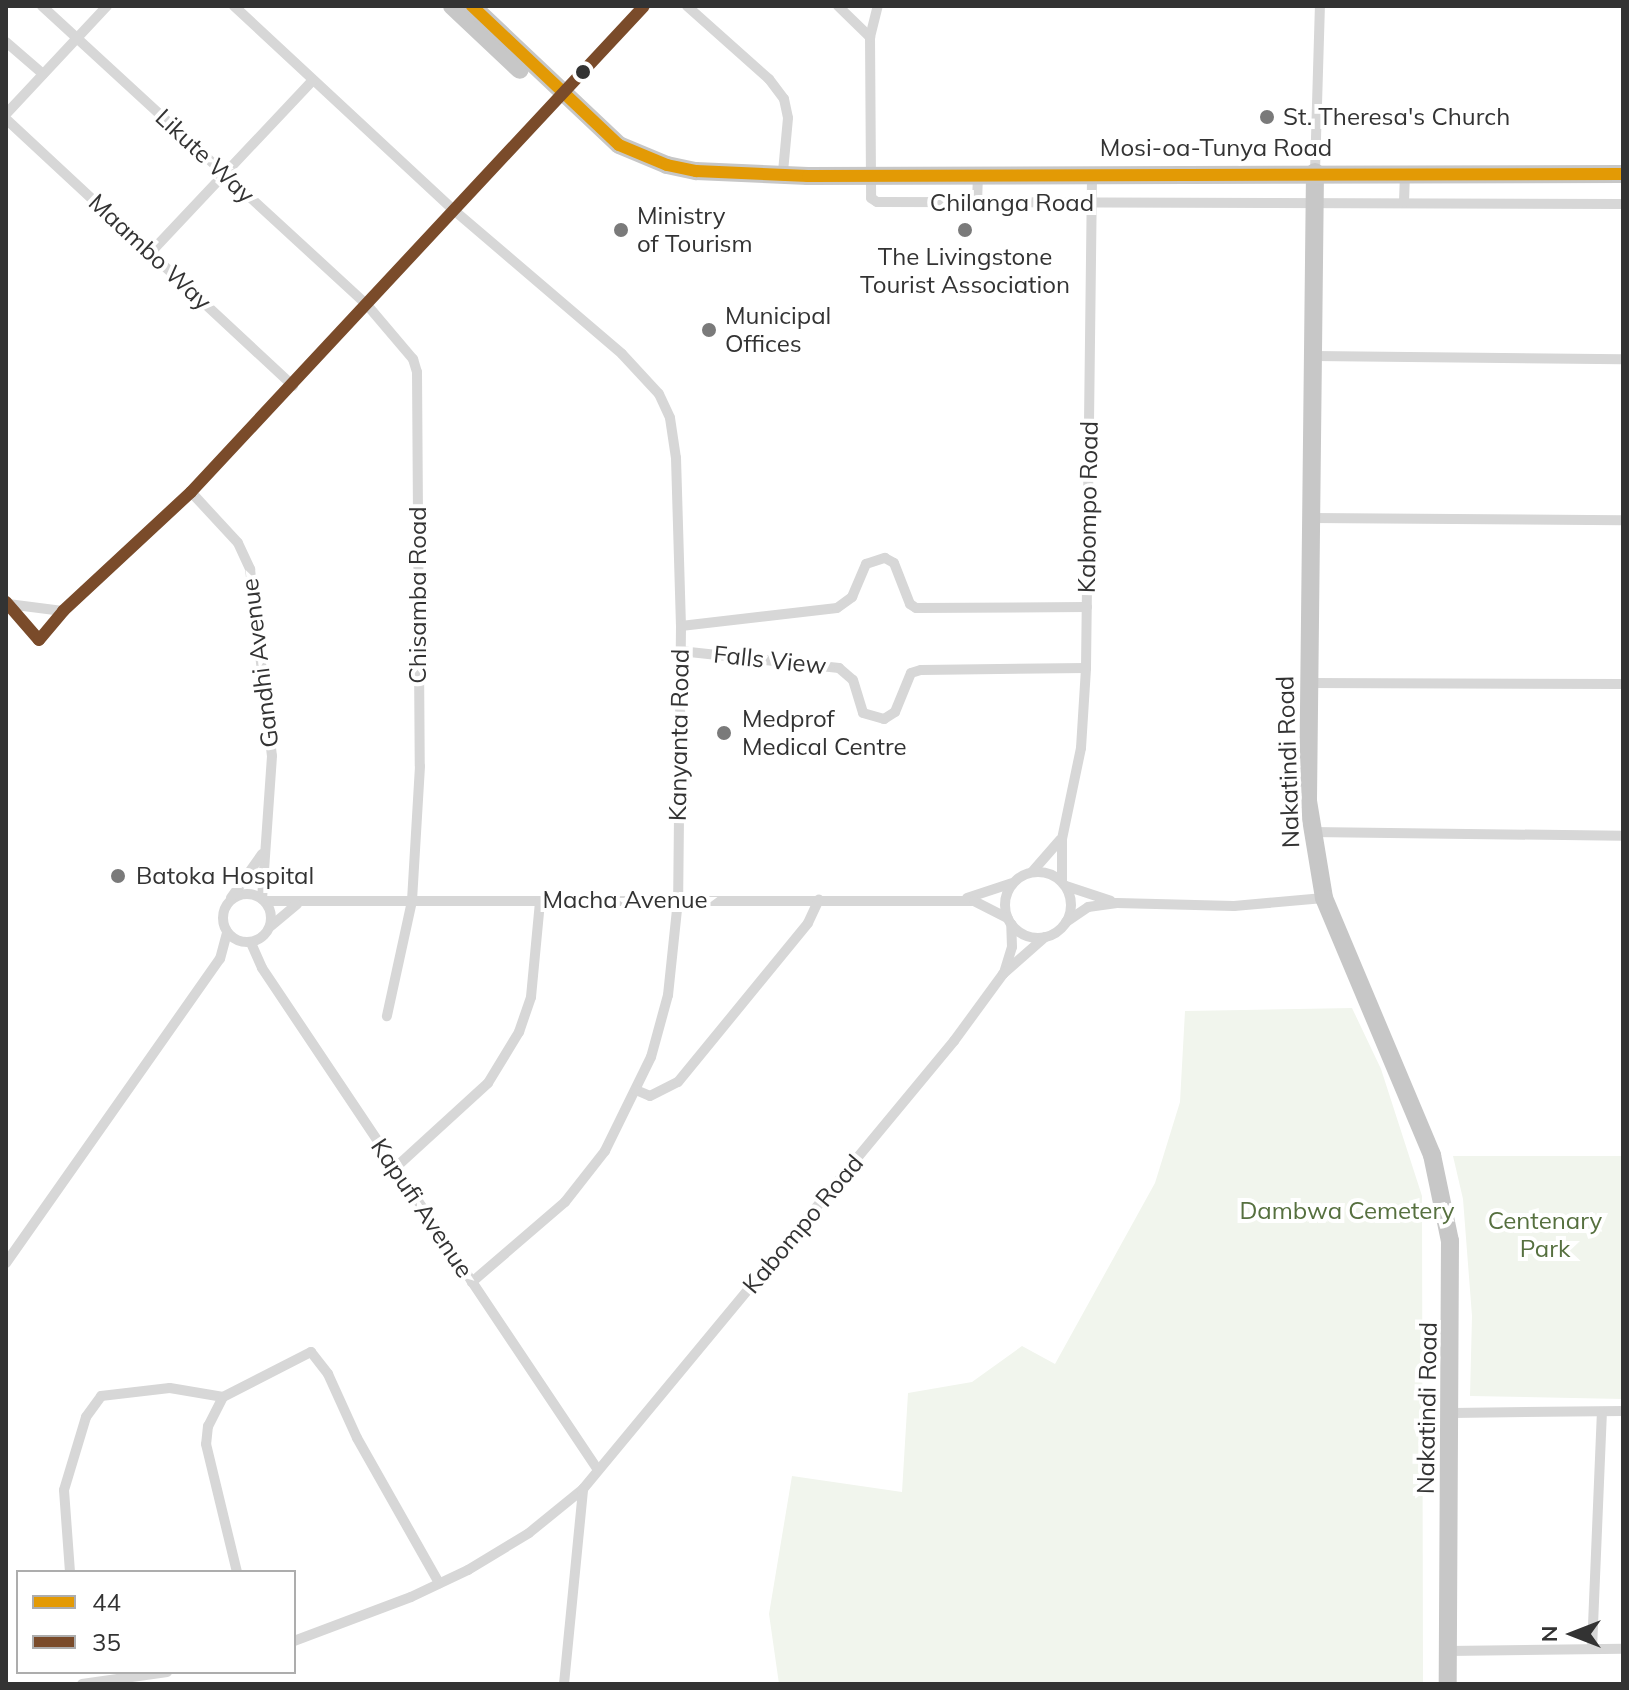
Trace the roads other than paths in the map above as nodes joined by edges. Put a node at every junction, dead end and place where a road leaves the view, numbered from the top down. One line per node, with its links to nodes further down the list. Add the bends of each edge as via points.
1 (42, 6): 11 (street, Likute Way)
2 (107, 6): 11 (street)
3 (234, 6): 15 (street, Kanyanta Road)
4 (452, 6): 16 (highway, Mosi-oa-Tunya Road)
5 (472, 6): 16 (highway, Mosi-oa-Tunya Road)
6 (644, 6): 16 (street)
7 (687, 6): 18 (street, via 769,79 784,99)
8 (838, 6): 12 (street)
9 (878, 6): 12 (street, Chilanga Road)
10 (1319, 6): 20 (street, Nakatindi Road)
11 (78, 37): 14 (street); 24 (street, Likute Way)
12 (870, 37): 25 (street, Chilanga Road)
13 (6, 42): 14 (street)
14 (43, 74): 17 (street)
15 (313, 80): 24 (street); 31 (street, Kanyanta Road)
16 (556, 96): 18 (highway, Mosi-oa-Tunya Road, via 613,154 652,173 706,183); 31 (street)
17 (6, 116): 32 (street, Maambo Way)
18 (792, 172): 25 (highway, Mosi-oa-Tunya Road)
19 (1092, 172): 20 (highway, Mosi-oa-Tunya Road); 22 (highway, Mosi-oa-Tunya Road); 29 (street, Kabompo Road)
20 (1315, 172): 21 (highway, Mosi-oa-Tunya Road); 26 (highway, Nakatindi Road)
21 (1405, 172): 23 (highway, Mosi-oa-Tunya Road); 27 (street)
22 (978, 174): 25 (highway, Mosi-oa-Tunya Road); 28 (street)
23 (1623, 174)
24 (223, 175): 32 (street); 33 (street, Likute Way)
25 (871, 175): 28 (street, Chilanga Road, via 871,198 877,202)
26 (1316, 201): 27 (street, Chilanga Road); 29 (street, Chilanga Road); 34 (highway, Nakatindi Road)
27 (1404, 202): 30 (street, Chilanga Road)
28 (977, 203): 29 (street, Chilanga Road)
29 (1092, 203): 41 (street, Kabompo Road)
30 (1623, 204)
31 (456, 212): 33 (street); 43 (street, Kanyanta Road, via 622,354 659,394 670,418 676,458)
32 (151, 252): 36 (street, Maambo Way)
33 (368, 306): 36 (street); 59 (street, Chisamba Road, via 405,346 417,372 420,766)
34 (1314, 356): 35 (street); 38 (highway, Nakatindi Road)
35 (1623, 359)
36 (293, 386): 37 (street)
37 (191, 492): 42 (street); 51 (street, Gandhi Avenue, via 238,543 250,569 272,756)
38 (1311, 518): 39 (street); 46 (highway, Nakatindi Road)
39 (1623, 520)
40 (7, 603): 42 (street); 42 (street, via 39,640)
41 (1087, 607): 43 (street, Falls View, via 916,608 894,563 885,558 866,564 852,597 837,608); 45 (street, Kabompo Road)
42 (63, 611)
43 (681, 626): 44 (street, Kanyanta Road)
44 (680, 651): 45 (street, Falls View, via 839,668 853,680 863,713 884,719 895,712 911,673 921,670); 58 (street, Kanyanta Road)
45 (1086, 668): 50 (street, Kabompo Road, via 1081,748)
46 (1309, 683): 47 (street); 48 (highway, Nakatindi Road)
47 (1623, 684)
48 (1311, 832): 49 (street); 55 (highway, Nakatindi Road)
49 (1623, 836)
50 (1062, 839): 52 (street); 54 (street, Kabompo Road)
51 (262, 854): 57 (street, Gandhi Avenue); 62 (street, Gandhi Avenue)
52 (1032, 872): 53 (street); 54 (street)
53 (1013, 883): 61 (street, Macha Avenue); 65 (street, via 1005,903)
54 (1063, 884): 63 (street); 66 (street, via 1071,901)
55 (1324, 898): 63 (street, via 1234,906); 81 (highway, Nakatindi Road, via 1414,1106 1442,1192 1450,1241)
56 (819, 899): 58 (street, Macha Avenue); 61 (street, Macha Avenue); 74 (street, via 808,923 678,1082 650,1096)
57 (264, 900): 62 (street, via 248,894); 64 (street, Macha Avenue); 67 (street)
58 (678, 900): 60 (street, Macha Avenue); 74 (street, Kanyanta Road, via 668,995)
59 (412, 901): 60 (street, Macha Avenue); 64 (street, Macha Avenue); 73 (street, Chisamba Road)
60 (540, 901): 75 (street, via 531,997 519,1032 488,1083)
61 (953, 901): 65 (street, Macha Avenue, via 983,904)
62 (228, 903): 68 (street, via 223,917)
63 (1117, 903): 66 (street, via 1088,907)
64 (297, 904): 67 (street)
65 (1010, 921): 69 (street, via 1028,936); 72 (street, Kabompo Road, via 1012,947)
66 (1066, 922): 69 (street)
67 (271, 926): 70 (street)
68 (227, 932): 70 (street); 71 (street)
69 (1045, 937): 72 (street, Kabompo Road)
70 (248, 943): 71 (street); 75 (street, Kapufi Avenue)
71 (220, 959): 76 (street)
72 (1003, 974): 82 (street, Kabompo Road, via 954,1041)
73 (387, 1016)
74 (636, 1090): 77 (street, Kanyanta Road, via 605,1151 565,1202)
75 (395, 1168): 77 (street, Kapufi Avenue)
76 (6, 1263)
77 (472, 1282): 82 (street, Kapufi Avenue)
78 (223, 1397): 84 (street, via 170,1388 101,1396 82,1428 64,1490); 85 (street, via 208,1426 206,1444); 86 (street, via 311,1352 317,1354 357,1438)
79 (1623, 1411): 80 (street)
80 (1602, 1412): 81 (street); 88 (street)
81 (1452, 1413): 90 (highway, Nakatindi Road)
82 (598, 1470): 83 (street, Kabompo Road)
83 (583, 1489): 86 (street, Kabompo Road, via 529,1533); 93 (street)
84 (70, 1570)
85 (237, 1570)
86 (439, 1583): 87 (street, Kabompo Road)
87 (296, 1640)
88 (1592, 1649): 89 (street); 90 (street)
89 (1623, 1649)
90 (1448, 1651): 94 (highway, Nakatindi Road)
91 (153, 1674): 92 (street)
92 (84, 1684)
93 (564, 1684)
94 (1448, 1684)

